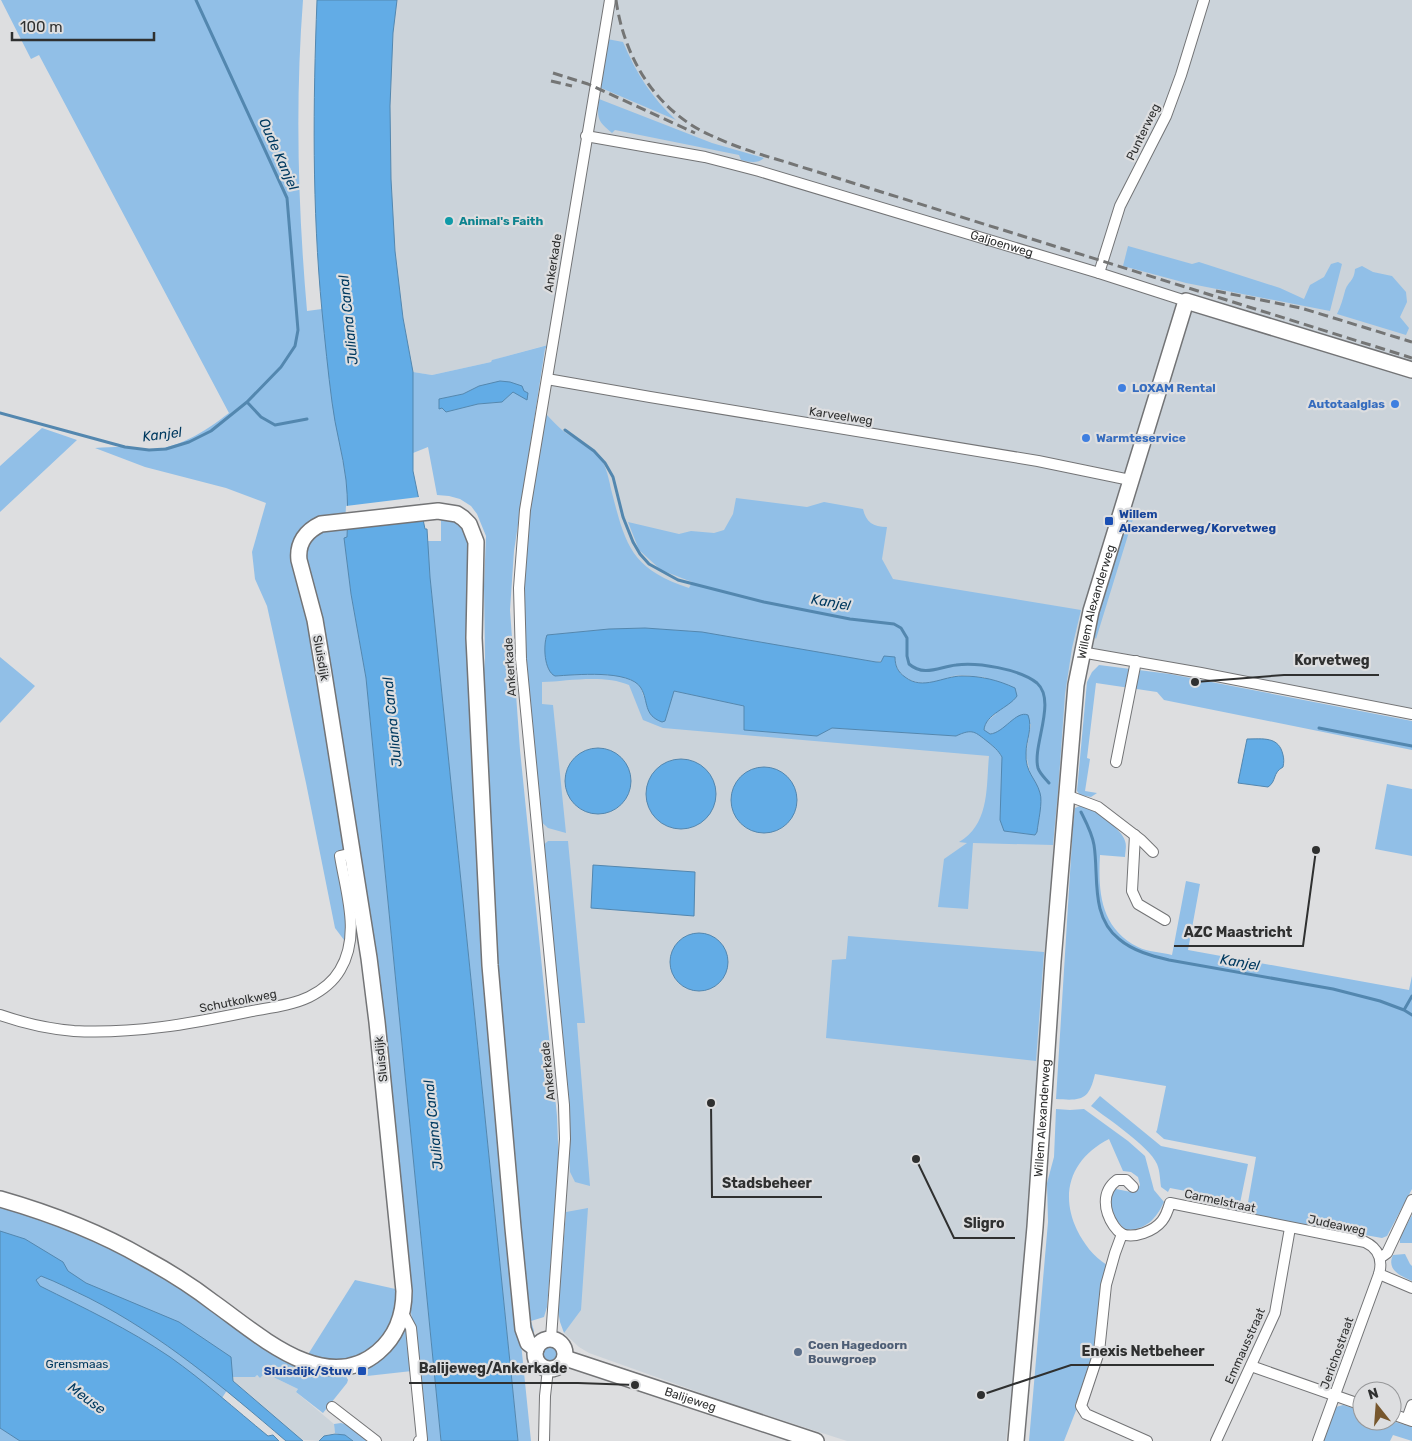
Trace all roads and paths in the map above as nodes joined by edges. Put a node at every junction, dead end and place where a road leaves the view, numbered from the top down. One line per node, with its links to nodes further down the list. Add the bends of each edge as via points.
1 (610, 0): 3 (street, Ankerkade)
2 (1204, 0): 4 (street, Punterweg, via 1166,116 1120,206)
3 (586, 136): 4 (street, Galjoenweg, via 705,157 759,171); 7 (street, Ankerkade)
4 (1099, 273): 5 (street, Galjoenweg)
5 (1186, 301): 6 (street, Galjoenweg); 8 (street, Willem Alexanderweg)
6 (1412, 370)
7 (546, 378): 8 (street, Karveelweg); 28 (street, Ankerkade, via 526,510 519,588 521,659 564,1105 565,1139)
8 (1130, 480): 9 (street, Willem Alexanderweg)
9 (1081, 652): 10 (street); 13 (street, Willem Alexanderweg)
10 (1136, 661): 11 (street); 12 (street)
11 (1412, 714)
12 (1116, 762)
13 (1066, 795): 14 (street, via 1098,807); 42 (street, Willem Alexanderweg)
14 (1134, 835): 15 (street); 17 (street, via 1132,891 1138,904)
15 (1154, 852)
16 (353, 853): 18 (street, Schutkolkweg, via 340,856 352,926 349,948 333,980 310,996 296,1002 139,1031 72,1031); 27 (street, Sluisdijk, via 377,1022 404,1291); 29 (street, Sluisdijk, via 315,620 298,551 305,535 329,522 438,511 457,514 469,524 476,542 474,638 491,983 523,1329 526,1340)
17 (1165, 920)
18 (0, 1015)
19 (1134, 1187): 23 (street, via 1126,1180 1117,1180 1109,1187 1106,1197 1108,1215)
20 (0, 1199): 27 (street, Sluisdijk, via 39,1211 137,1254 204,1295 277,1348 315,1365 343,1367 364,1361 388,1341)
21 (1412, 1200): 24 (street, via 1388,1250)
22 (1290, 1228): 23 (street, Carmelstraat, via 1170,1203 1161,1222 1153,1229 1130,1236); 24 (street, Judeaweg, via 1365,1242); 31 (street, Emmausstraat, via 1275,1313)
23 (1122, 1234): 43 (street, via 1106,1285 1099,1352 1082,1408 1086,1414)
24 (1380, 1258): 25 (street)
25 (1379, 1274): 26 (street); 33 (street, Jerichostraat)
26 (1412, 1288)
27 (403, 1313): 39 (street, via 411,1328 422,1439)
28 (551, 1338): 29 (street, via 542,1340); 30 (street, via 563,1344)
29 (536, 1349): 32 (street, via 538,1363)
30 (565, 1358): 32 (street, via 559,1366); 41 (street, Balijeweg)
31 (1251, 1366): 33 (street); 44 (street, Emmausstraat)
32 (548, 1369): 40 (street)
33 (1334, 1396): 34 (street); 45 (street, Jerichostraat)
34 (1352, 1402)
35 (1412, 1405): 37 (street)
36 (332, 1407): 38 (street)
37 (1409, 1420)
38 (376, 1441)
39 (419, 1441)
40 (544, 1441)
41 (816, 1441)
42 (1016, 1441)
43 (1147, 1441)
44 (1216, 1441)
45 (1318, 1441)

